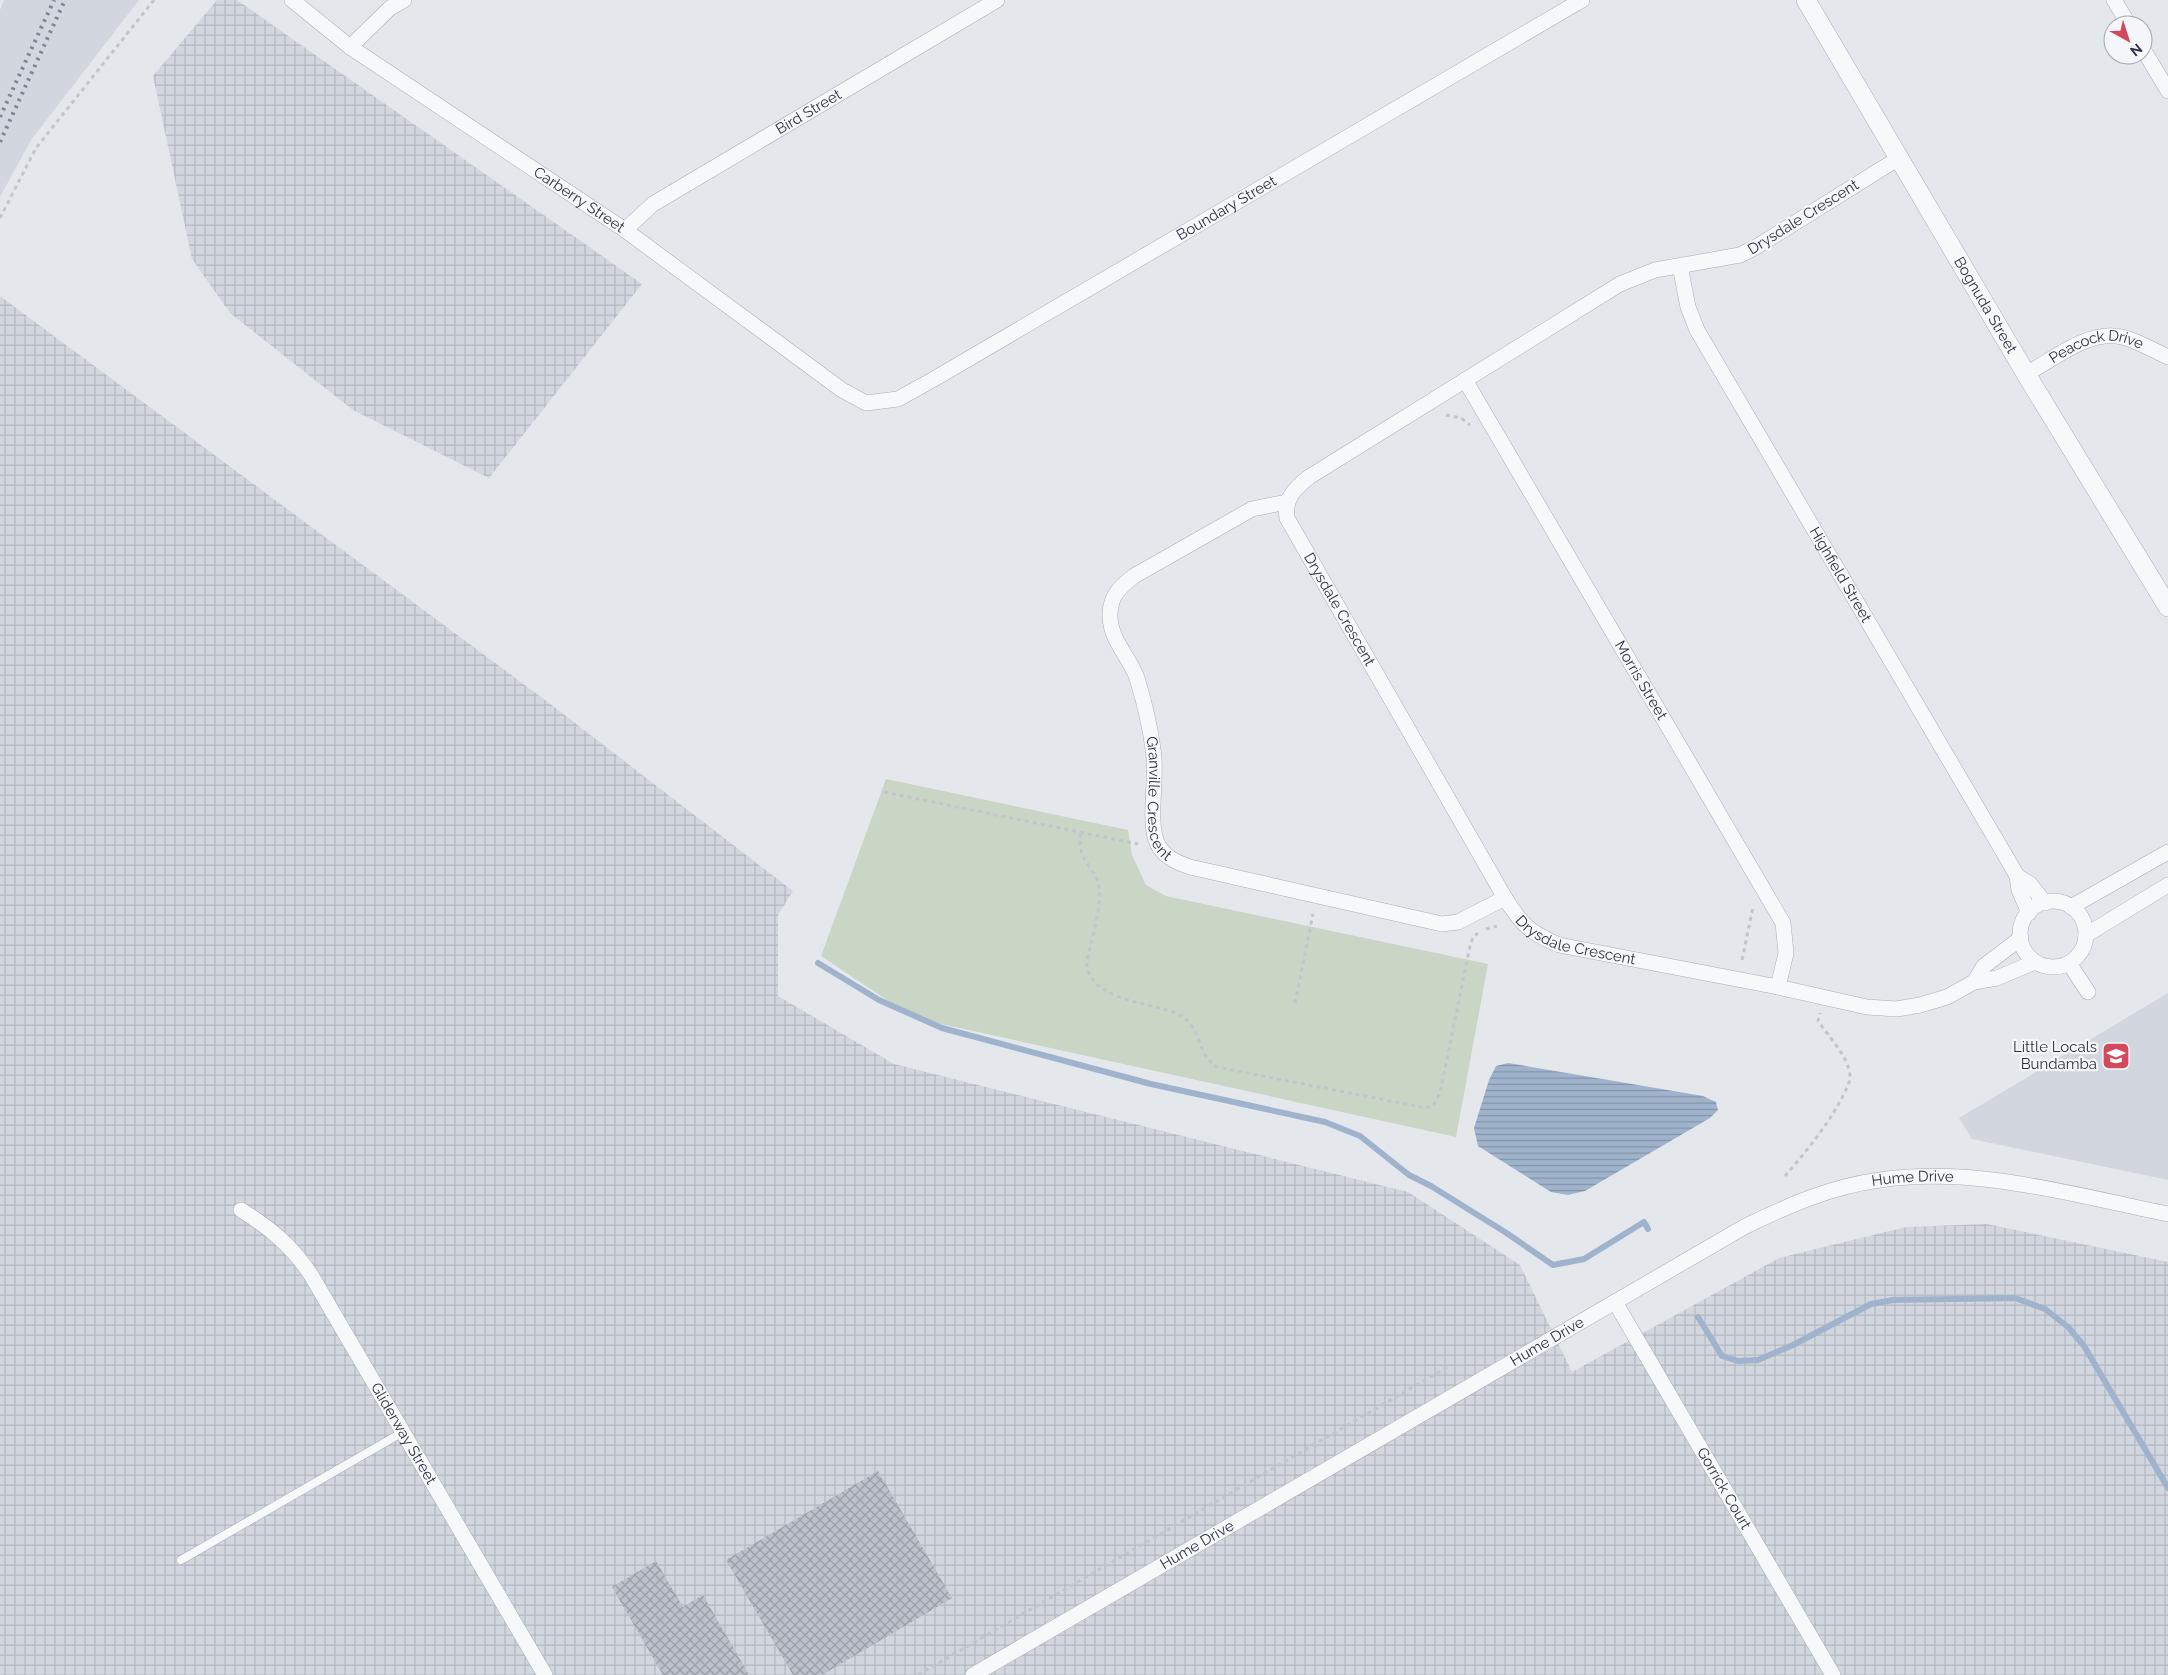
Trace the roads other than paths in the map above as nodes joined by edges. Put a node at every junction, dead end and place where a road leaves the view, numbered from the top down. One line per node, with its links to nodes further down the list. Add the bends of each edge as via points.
1 (292, 0): 8 (street, Carberry Street)
2 (404, 0): 8 (street, via 390,8)
3 (997, 0): 12 (street, Bird Street, via 653,204)
4 (1582, 0): 17 (street, Boundary Street, via 934,379 898,399)
5 (1806, 0): 11 (street, Bognuda Street)
6 (2114, 0): 7 (street)
7 (2123, 15)
8 (350, 47): 12 (street, Carberry Street)
9 (2153, 65): 10 (street)
10 (2168, 91)
11 (1899, 158): 13 (street, Drysdale Crescent, via 1740,255); 15 (street, Bognuda Street)
12 (625, 230): 17 (street, Carberry Street, via 842,390)
13 (1680, 266): 16 (street, Drysdale Crescent, via 1655,270 1620,284); 21 (street, Highfield Street, via 1688,307 1697,330)
14 (2168, 357): 15 (street, Peacock Drive, via 2133,341 2106,336 2082,343)
15 (2026, 374): 19 (street, Bognuda Street)
16 (1464, 380): 18 (street, Drysdale Crescent, via 1309,477 1295,488); 32 (street, Morris Street, via 1782,923 1786,953)
17 (866, 403)
18 (1287, 502): 23 (street, Drysdale Crescent, via 1287,518 1295,534); 23 (street, Granville Crescent, via 1252,509 1134,576 1118,589 1112,599 1111,629 1136,677 1154,750 1154,829 1160,848 1176,863 1190,867 1442,924 1458,922)
19 (2168, 606)
20 (2168, 852): 25 (street)
21 (2017, 876): 24 (street, Highfield Street, via 2030,884); 26 (street, Highfield Street)
22 (2168, 886): 27 (street)
23 (1505, 898): 32 (street, Drysdale Crescent, via 1530,930 1559,945)
24 (2045, 903): 25 (street); 26 (street)
25 (2071, 906): 27 (street, via 2079,914)
26 (2029, 913): 28 (street, via 2021,929)
27 (2086, 935): 30 (street, via 2081,952)
28 (2021, 938): 29 (street, via 2023,947); 31 (street, Drysdale Crescent, via 1984,966)
29 (2035, 962): 30 (street, via 2057,967); 31 (street, Drysdale Crescent, via 1997,978)
30 (2069, 963): 33 (street)
31 (1974, 982): 32 (street, Drysdale Crescent, via 1946,997 1898,1009 1867,1007)
32 (1778, 987)
33 (2088, 992)
34 (241, 1210): 37 (street, Gliderway Street, via 278,1234 299,1257)
35 (2168, 1214): 36 (street, Hume Drive, via 1985,1178 1914,1176 1879,1180 1819,1194 1771,1214)
36 (1615, 1302): 40 (street, Hume Drive); 41 (street, Gorrick Court)
37 (402, 1432): 38 (lane); 39 (street, Gliderway Street)
38 (181, 1560)
39 (545, 1675)
40 (973, 1675)
41 (1833, 1675)

